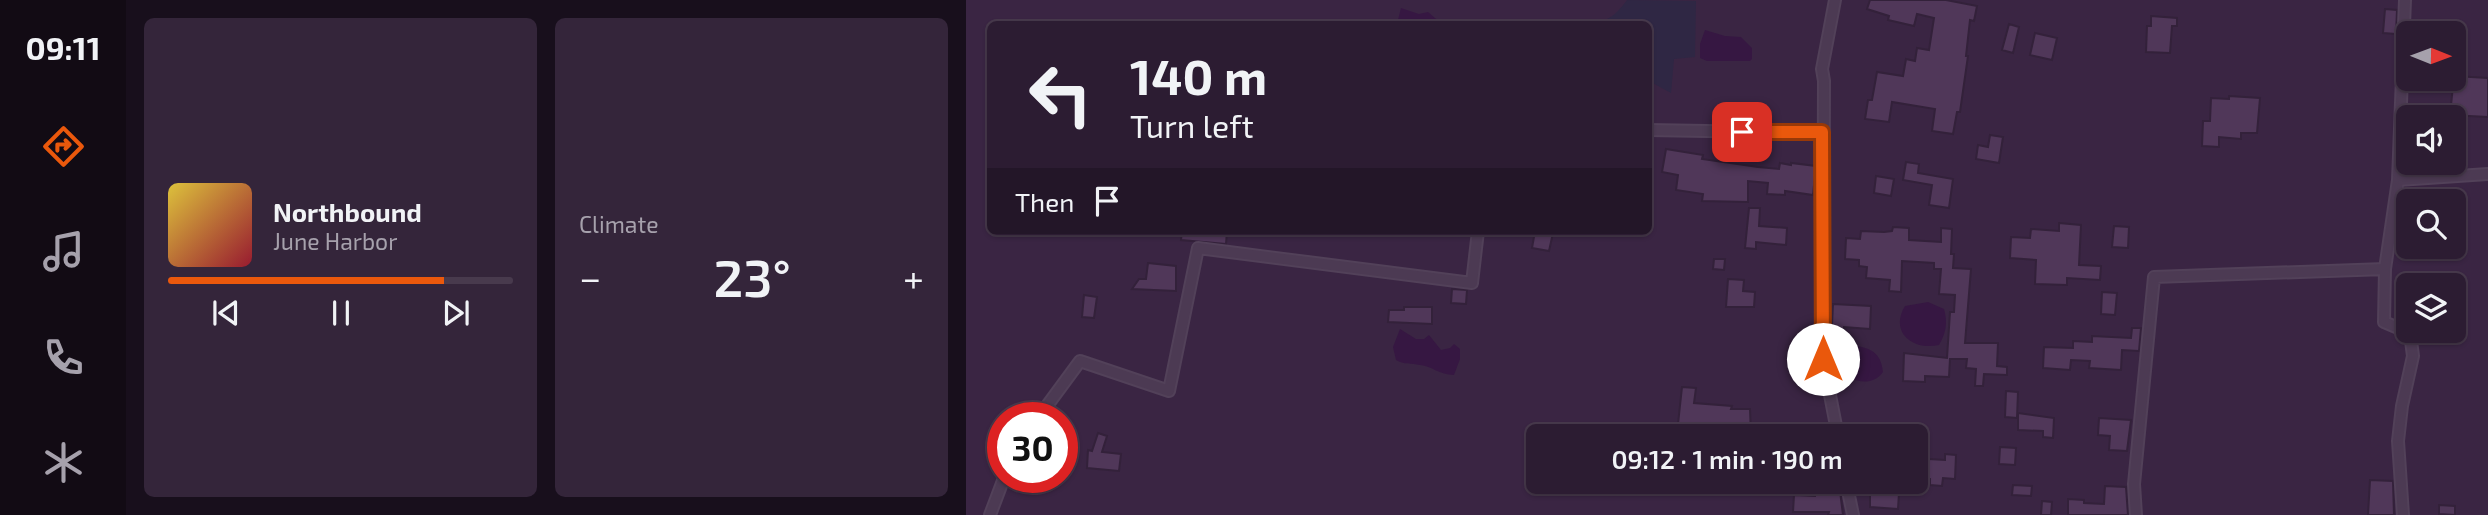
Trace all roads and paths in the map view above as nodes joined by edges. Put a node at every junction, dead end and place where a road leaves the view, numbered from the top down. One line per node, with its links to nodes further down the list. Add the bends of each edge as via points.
1 (1835, 0): 4 (street, via 1822,69)
2 (2405, 0): 6 (street)
3 (1652, 130): 4 (street)
4 (1822, 132): 10 (street, via 1823,359)
5 (2488, 174): 6 (street)
6 (2398, 180): 8 (street)
7 (1478, 235): 9 (street, via 1472,282 1198,248 1169,391 1080,361)
8 (2385, 269): 15 (street, via 2154,277 2134,484); 16 (street, via 2384,322 2410,333 2413,356 2398,441)
9 (1050, 402)
10 (1836, 424)
11 (998, 493): 13 (street)
12 (1849, 494): 14 (street)
13 (990, 515)
14 (1853, 515)
15 (2136, 515)
16 (2403, 515)

